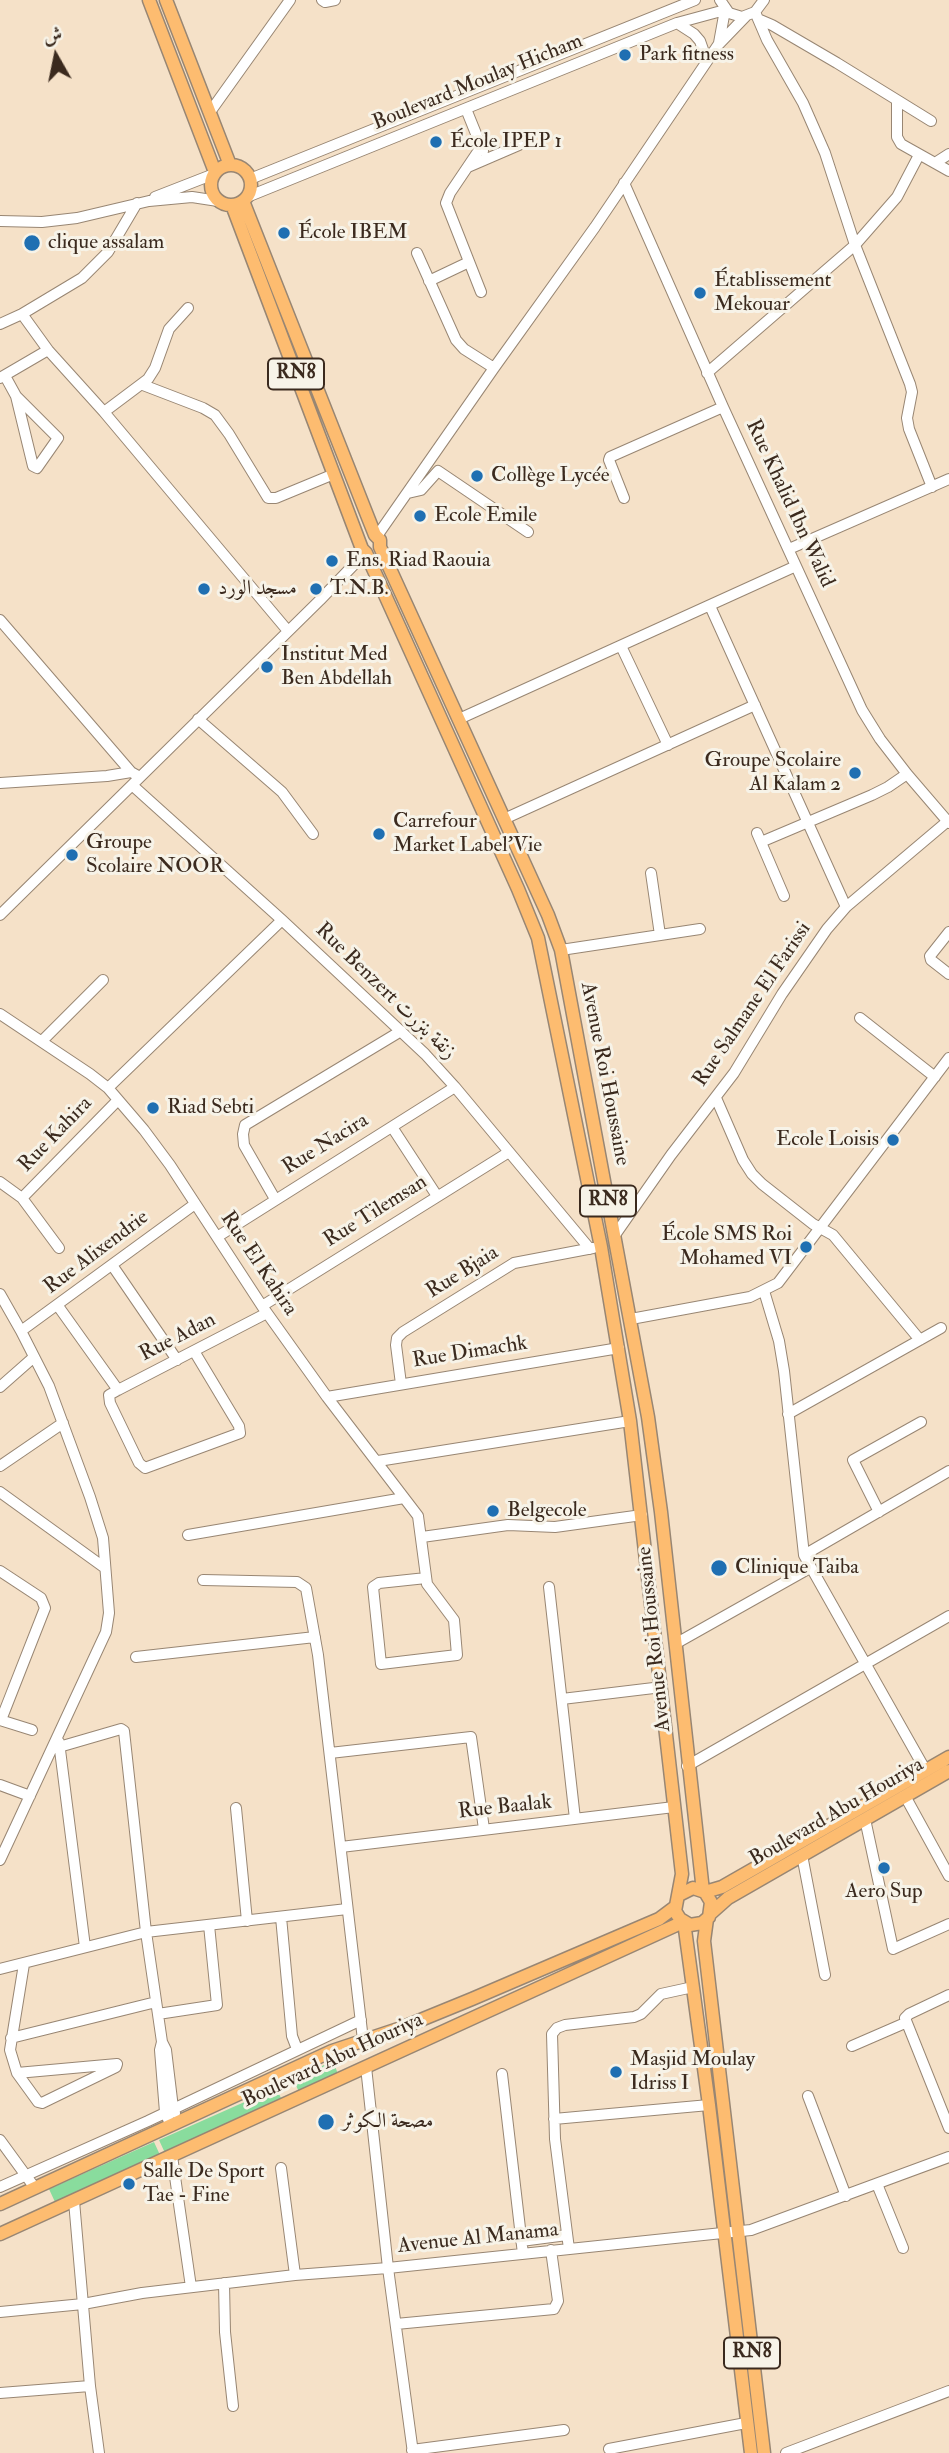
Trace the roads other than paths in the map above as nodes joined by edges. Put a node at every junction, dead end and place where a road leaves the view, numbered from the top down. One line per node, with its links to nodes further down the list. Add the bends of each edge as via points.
1 (149, 0): 26 (main road)
2 (166, 0): 15 (main road)
3 (290, 0): 15 (street)
4 (321, 0): 5 (street)
5 (335, 0)
6 (695, 0): 27 (street, Boulevard Moulay Hicham)
7 (764, 0): 9 (street)
8 (723, 5): 9 (street, via 733,15); 10 (street, Boulevard Moulay Hicham); 11 (street)
9 (753, 16): 11 (street); 13 (street); 34 (street, via 813,125)
10 (677, 23): 12 (street, via 700,41); 14 (street, Boulevard Moulay Hicham)
11 (718, 45): 12 (street)
12 (707, 61): 28 (street)
13 (897, 100): 16 (street); 20 (street, via 897,137)
14 (466, 109): 18 (street); 31 (street, Boulevard Moulay Hicham)
15 (210, 112): 23 (main road)
16 (931, 121)
17 (519, 145): 21 (street)
18 (481, 147): 21 (street); 24 (street)
19 (949, 154): 22 (street)
20 (919, 155): 22 (street); 34 (street, via 897,197)
21 (486, 159): 24 (street)
22 (936, 163): 25 (street)
23 (230, 165): 26 (main road); 27 (main road, via 241,168)
24 (468, 167): 36 (street, via 446,203)
25 (949, 170)
26 (214, 173): 29 (street); 30 (main road, via 211,189)
27 (250, 179): 31 (main road, via 251,188)
28 (624, 183): 43 (street); 44 (street, Rue Khalid Ibn Walid)
29 (149, 201): 30 (street, via 192,197); 32 (street)
30 (218, 201): 31 (main road)
31 (241, 201): 50 (main road, Avenue Roi Houssaine / RN8); 56 (main road, Avenue Roi Houssaine / RN8)
32 (137, 204): 33 (street, via 77,218); 40 (street, via 96,265)
33 (0, 221)
34 (855, 245): 44 (street); 52 (street, via 910,384 909,429)
35 (417, 253): 37 (street)
36 (469, 262): 37 (street); 38 (street)
37 (429, 281): 43 (street, via 456,340)
38 (481, 292)
39 (188, 309): 46 (street, via 169,329 155,368)
40 (22, 314): 41 (street); 42 (street)
41 (0, 324)
42 (48, 350): 45 (street); 49 (street)
43 (494, 368): 53 (street)
44 (707, 373): 48 (street, Rue Khalid Ibn Walid)
45 (2, 377): 47 (street)
46 (142, 385): 49 (street); 50 (street, via 215,415 268,498)
47 (16, 396): 47 (street, via 33,466 37,468 58,438)
48 (723, 407): 54 (street, via 610,457); 58 (street, Rue Khalid Ibn Walid)
49 (104, 412): 62 (street)
50 (334, 474): 57 (main road, Avenue Roi Houssaine / RN8)
51 (949, 479): 52 (street)
52 (932, 487): 58 (street)
53 (408, 493): 55 (street, via 421,490 438,471); 56 (street)
54 (624, 498)
55 (528, 532)
56 (377, 540): 57 (main road, via 376,553); 66 (main road, Avenue Roi Houssaine / RN8)
57 (364, 549): 62 (street); 108 (main road, Avenue Roi Houssaine / RN8, via 538,938)
58 (789, 549): 59 (street, Rue Khalid Ibn Walid)
59 (796, 566): 60 (street); 69 (street, Rue Khalid Ibn Walid, via 862,710)
60 (710, 606): 63 (street); 64 (street)
61 (0, 620): 68 (street)
62 (288, 631): 65 (street)
63 (621, 646): 66 (street); 67 (street)
64 (755, 705): 67 (street); 74 (street)
65 (198, 719): 68 (street); 75 (street, via 282,792)
66 (459, 719): 72 (main road, Avenue Roi Houssaine / RN8)
67 (668, 745): 72 (street)
68 (136, 774): 70 (street); 71 (street)
69 (907, 774): 73 (street, Rue Khalid Ibn Walid); 74 (street, via 872,795)
70 (0, 783)
71 (132, 785): 79 (street); 80 (street, Rue Benzert زنقة بنزرت)
72 (504, 819): 84 (main road, Avenue Roi Houssaine / RN8)
73 (948, 821): 78 (street, Rue Salmane El Farissi)
74 (807, 822): 77 (street, via 759,838); 78 (street)
75 (313, 834)
76 (651, 873): 83 (street)
77 (784, 896)
78 (846, 907): 95 (street, Rue Salmane El Farissi, via 789,984)
79 (0, 915)
80 (282, 920): 89 (street, Rue Benzert زنقة بنزرت); 94 (street)
81 (700, 929): 83 (street)
82 (949, 932): 85 (street, via 930,958)
83 (660, 935): 84 (street)
84 (561, 950): 105 (main road, Avenue Roi Houssaine / RN8)
85 (949, 974)
86 (103, 980): 90 (street)
87 (0, 1014): 90 (street, Rue El Kahira)
88 (860, 1018): 92 (street)
89 (401, 1031): 93 (street, Rue Benzert زنقة بنزرت); 102 (street, via 246,1125 244,1145)
90 (42, 1041): 94 (street, Rue El Kahira)
91 (949, 1058): 92 (street)
92 (934, 1077): 104 (street)
93 (455, 1087): 97 (street, Rue Nacira); 98 (street, Rue Benzert زنقة بنزرت)
94 (108, 1088): 96 (street, Rue El Kahira)
95 (716, 1098): 104 (street, via 752,1174); 105 (street, Rue Salmane El Farissi)
96 (118, 1100): 101 (street, Rue Kahira); 103 (street, Rue El Kahira)
97 (391, 1127): 100 (street); 102 (street, Rue Nacira)
98 (509, 1152): 100 (street, Rue Tilemsan); 108 (street, Rue Benzert زنقة بنزرت)
99 (0, 1182): 101 (street)
100 (437, 1196): 113 (street, Rue Tilemsan)
101 (22, 1198): 107 (street)
102 (275, 1199): 106 (street, Rue Nacira)
103 (195, 1205): 106 (street, Rue El Kahira); 109 (street, Rue Alixendrie)
104 (820, 1228): 110 (street, via 778,1283); 117 (street, via 833,1235)
105 (615, 1236): 114 (main road, Avenue Roi Houssaine / RN8)
106 (217, 1237): 113 (street, Rue El Kahira)
107 (59, 1248)
108 (595, 1248): 118 (main road, Avenue Roi Houssaine / RN8); 122 (street, Rue Bjaia, via 514,1263 403,1332 396,1345)
109 (112, 1265): 112 (street, Rue Alixendrie); 121 (street)
110 (764, 1292): 114 (street); 126 (street, via 779,1341)
111 (1, 1298): 116 (street)
112 (58, 1306): 116 (street, Rue Alixendrie); 124 (street)
113 (265, 1310): 119 (street, Rue Adan); 125 (street, Rue El Kahira)
114 (631, 1319): 148 (main road, Avenue Roi Houssaine / RN8, via 661,1513)
115 (941, 1328): 117 (street)
116 (22, 1331): 120 (street)
117 (920, 1339): 126 (street)
118 (618, 1348): 122 (street, Rue Dimachk); 127 (main road, Avenue Roi Houssaine / RN8)
119 (194, 1351): 121 (street, Rue Adan); 124 (street, Rue Adan, via 239,1426 238,1435 145,1468 109,1398)
120 (34, 1357): 123 (street); 129 (street)
121 (177, 1360): 124 (street, Rue Adan)
122 (401, 1384): 125 (street, Rue Dimachk)
123 (0, 1387)
124 (118, 1390)
125 (327, 1397): 130 (street, Rue El Kahira)
126 (788, 1414): 139 (street)
127 (630, 1421): 130 (street); 136 (main road, Avenue Roi Houssaine / RN8)
128 (921, 1422): 135 (street, via 853,1460)
129 (63, 1423): 131 (street); 140 (street, via 103,1538)
130 (378, 1461): 134 (street, Rue El Kahira)
131 (0, 1466)
132 (949, 1471): 135 (street)
133 (0, 1492): 140 (street)
134 (404, 1498): 137 (street); 138 (street, Rue El Kahira, via 418,1516)
135 (879, 1511): 139 (street)
136 (642, 1515): 138 (street); 151 (main road, Avenue Roi Houssaine / RN8)
137 (188, 1535)
138 (422, 1537): 143 (street, Rue El Kahira)
139 (804, 1555): 141 (street)
140 (105, 1568): 155 (street, via 106,1632)
141 (810, 1568): 148 (street); 150 (street)
142 (0, 1571): 153 (street, via 41,1598 45,1608)
143 (426, 1578): 143 (street, via 454,1620 457,1655 381,1664 373,1587)
144 (204, 1580): 147 (street, via 301,1583 309,1597)
145 (549, 1587): 152 (street)
146 (949, 1616): 150 (street)
147 (315, 1637): 149 (street); 157 (street)
148 (674, 1644): 159 (main road, Avenue Roi Houssaine / RN8)
149 (136, 1657)
150 (865, 1665): 159 (street); 160 (street)
151 (662, 1687): 152 (street); 165 (main road, Avenue Roi Houssaine / RN8)
152 (562, 1699): 167 (street)
153 (0, 1720): 154 (street)
154 (33, 1730)
155 (57, 1734): 156 (street); 163 (street)
156 (60, 1747): 183 (street, via 124,1729); 184 (street)
157 (330, 1753): 169 (street, via 471,1737); 170 (street)
158 (949, 1757): 160 (main road, Boulevard Abu Houriya)
159 (687, 1766): 174 (main road, Avenue Roi Houssaine / RN8)
160 (926, 1771): 174 (main road, Boulevard Abu Houriya, via 722,1886)
161 (949, 1771): 164 (main road, Boulevard Abu Houriya)
162 (0, 1785): 163 (street)
163 (30, 1796): 172 (street)
164 (905, 1796): 168 (main road, Boulevard Abu Houriya); 173 (street)
165 (674, 1807): 167 (street, Rue Baalak); 175 (main road, Avenue Roi Houssaine / RN8, via 681,1874)
166 (236, 1808): 179 (street)
167 (575, 1819): 169 (street, Rue Baalak)
168 (865, 1819): 171 (main road, Boulevard Abu Houriya); 181 (street, via 893,1949)
169 (484, 1829): 170 (street, Rue Baalak)
170 (341, 1847): 176 (street)
171 (802, 1855): 178 (main road, Boulevard Abu Houriya, via 728,1898); 187 (street)
172 (0, 1860)
173 (949, 1876)
174 (704, 1891): 175 (main road, via 693,1888); 178 (main road, RN8, via 711,1902)
175 (677, 1901): 180 (main road, RN8, via 677,1915); 195 (main road, Boulevard Abu Houriya, via 668,1914 647,1924 461,2004)
176 (347, 1909): 177 (street); 192 (street)
177 (281, 1917): 179 (street); 197 (street)
178 (708, 1917): 180 (main road, via 696,1925); 218 (main road, RN8, via 704,1941)
179 (247, 1921): 182 (street)
180 (683, 1922): 188 (main road, RN8); 198 (main road, Boulevard Abu Houriya)
181 (949, 1924)
182 (209, 1925): 183 (street); 191 (street, via 217,2005)
183 (146, 1932): 184 (street); 190 (street)
184 (85, 1947): 185 (street)
185 (24, 1964): 186 (street); 194 (street)
186 (0, 1969)
187 (825, 1975)
188 (693, 1987): 202 (main road, RN8); 204 (street, via 661,1994 634,2017 557,2028 552,2034)
189 (949, 1995): 193 (street, via 909,2014)
190 (156, 2002): 191 (street); 194 (street)
191 (158, 2014): 203 (street, via 166,2050)
192 (361, 2020): 195 (street); 197 (street)
193 (905, 2023): 196 (street); 206 (street)
194 (11, 2038): 199 (street)
195 (363, 2040): 205 (main road, Boulevard Abu Houriya)
196 (852, 2046)
197 (297, 2049): 203 (street)
198 (366, 2067): 208 (main road, Boulevard Abu Houriya); 227 (street)
199 (18, 2073): 199 (street, via 115,2063 117,2064 42,2103)
200 (502, 2074): 222 (street)
201 (808, 2096): 215 (street)
202 (709, 2105): 204 (street); 219 (main road, RN8)
203 (169, 2110): 205 (street); 211 (street)
204 (554, 2119): 221 (street)
205 (176, 2124): 214 (main road, Boulevard Abu Houriya)
206 (949, 2128)
207 (0, 2140): 211 (street)
208 (172, 2156): 216 (main road, Boulevard Abu Houriya); 230 (street)
209 (948, 2160): 212 (street, Avenue Al Manama)
210 (281, 2168): 228 (street)
211 (26, 2174): 213 (street); 214 (street)
212 (877, 2184): 215 (street, Avenue Al Manama); 223 (street)
213 (0, 2187)
214 (35, 2188): 217 (main road, Boulevard Abu Houriya)
215 (846, 2196): 218 (street, Avenue Al Manama, via 763,2227)
216 (74, 2201): 220 (main road, Boulevard Abu Houriya); 231 (street)
217 (0, 2204)
218 (739, 2231): 219 (street, Avenue Al Manama); 244 (main road, RN8)
219 (725, 2233): 224 (street, Avenue Al Manama); 238 (main road, RN8)
220 (0, 2234)
221 (567, 2235): 222 (street); 224 (street)
222 (521, 2241): 226 (street)
223 (903, 2248)
224 (569, 2249): 225 (street, Avenue Al Manama)
225 (551, 2250): 226 (street, Avenue Al Manama); 233 (street, via 558,2301 554,2309)
226 (523, 2254): 227 (street, Avenue Al Manama)
227 (388, 2268): 228 (street, Avenue Al Manama); 233 (street)
228 (295, 2275): 229 (street, Avenue Al Manama)
229 (224, 2283): 230 (street, Avenue Al Manama); 237 (street)
230 (191, 2287): 231 (street, Avenue Al Manama)
231 (83, 2304): 232 (street, Avenue Al Manama); 234 (street)
232 (0, 2312)
233 (396, 2325): 241 (street)
234 (90, 2386): 236 (street); 242 (street)
235 (949, 2391): 245 (street)
236 (0, 2393)
237 (233, 2406)
238 (746, 2423): 240 (street); 243 (main road, RN8)
239 (564, 2430): 241 (street)
240 (609, 2449)
241 (413, 2451)
242 (99, 2453)
243 (751, 2453)
244 (765, 2453)
245 (786, 2453)

